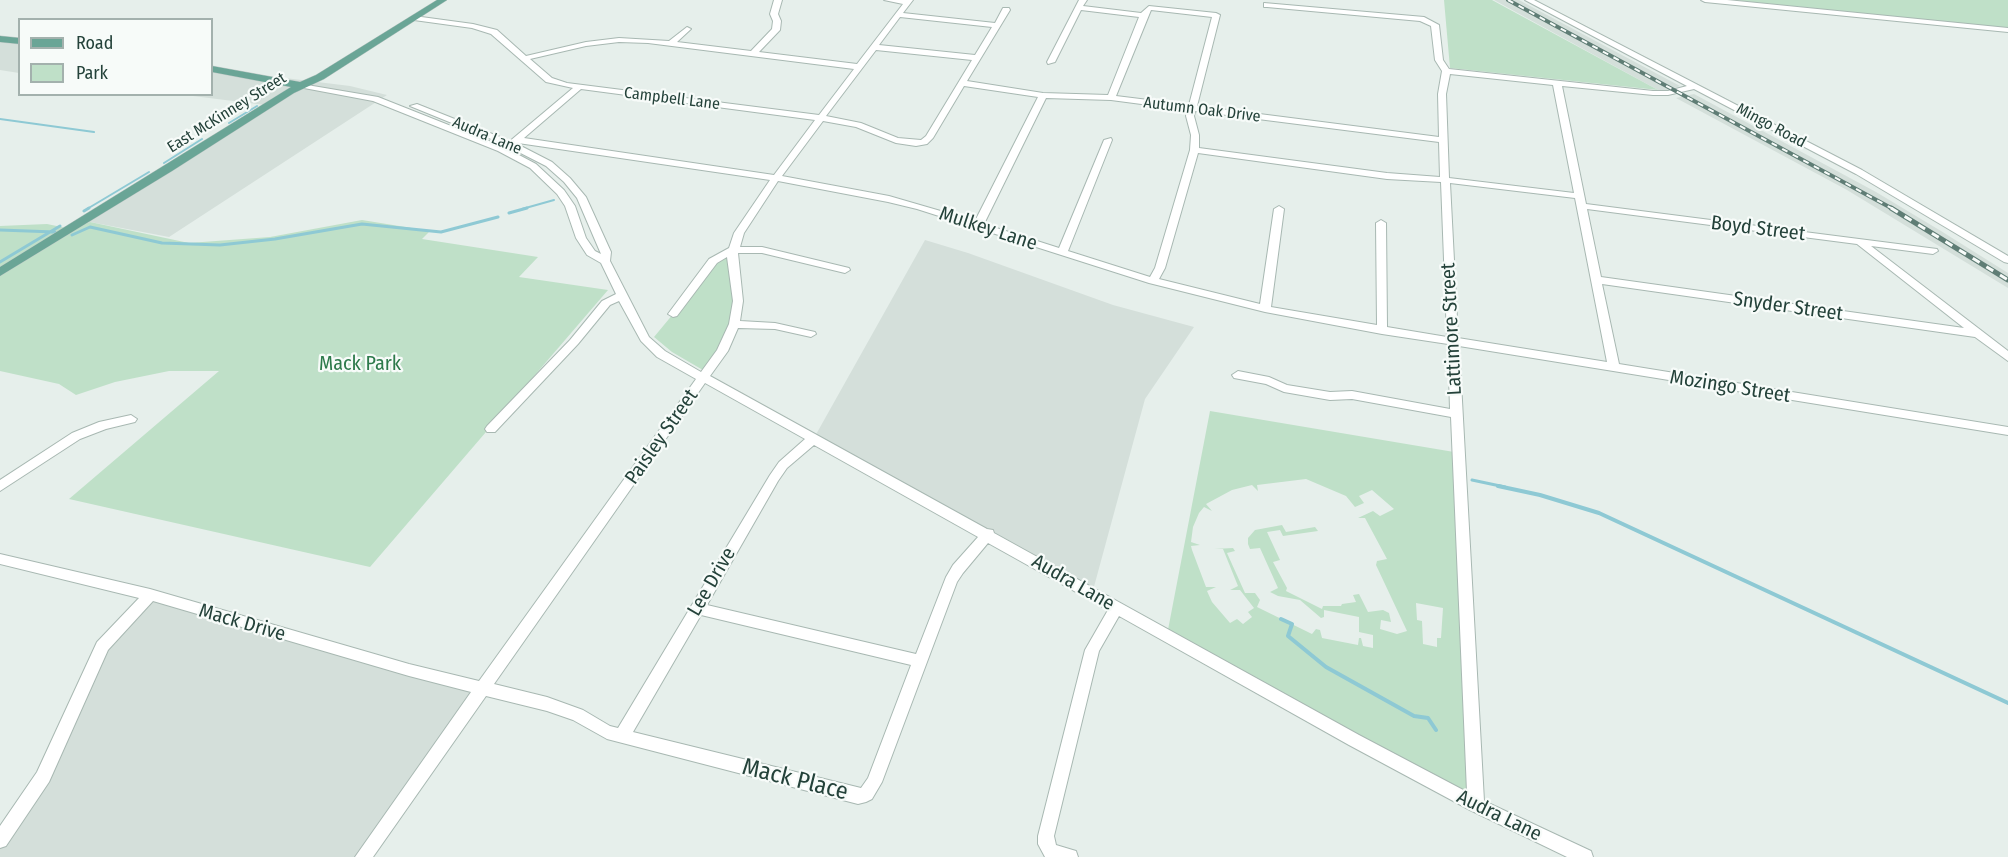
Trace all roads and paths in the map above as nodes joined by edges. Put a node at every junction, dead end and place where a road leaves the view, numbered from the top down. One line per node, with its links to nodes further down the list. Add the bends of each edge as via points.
1 (443, 0): 12 (main road, East McKinney Street)
2 (778, 0): 20 (street, via 774,14 776,30)
3 (888, 0): 6 (street)
4 (1529, 0): 30 (street, Mingo Road)
5 (1705, 0): 15 (street)
6 (908, 1): 10 (street, Paisley Street)
7 (1081, 4): 11 (street); 23 (street)
8 (1267, 5): 26 (street, Lattimore Street, via 1429,21 1435,26 1439,60)
9 (1006, 10): 13 (street)
10 (899, 15): 13 (street); 19 (street, Paisley Street)
11 (1143, 15): 33 (street); 35 (street, via 1149,8 1216,15)
12 (414, 18): 21 (street, Campbell Lane, via 495,32); 28 (main road, East McKinney Street)
13 (996, 25): 22 (street)
14 (687, 29): 18 (street)
15 (2008, 30)
16 (0, 39): 17 (main road)
17 (18, 41)
18 (672, 43): 20 (street); 21 (street, via 608,41)
19 (874, 47): 22 (street); 24 (street, Paisley Street)
20 (754, 53): 24 (street)
21 (526, 58): 31 (street, Campbell Lane, via 549,80)
22 (977, 58): 29 (street)
23 (1051, 62)
24 (859, 67): 37 (street, Paisley Street)
25 (213, 69): 28 (main road)
26 (1446, 71): 27 (street); 39 (street, Lattimore Street)
27 (1557, 82): 30 (street, via 1653,93); 47 (street)
28 (308, 83): 34 (street, Audra Lane, via 376,92); 36 (street, Audra Lane, via 365,96); 62 (main road, East McKinney Street)
29 (962, 83): 32 (street, Autumn Oak Drive); 37 (street, Campbell Lane, via 924,142 909,143 858,125)
30 (1696, 86): 54 (street, Mingo Road, via 1878,183)
31 (579, 87): 37 (street, Campbell Lane); 40 (street)
32 (1043, 95): 33 (street, Autumn Oak Drive); 52 (street)
33 (1111, 98): 35 (street, Autumn Oak Drive)
34 (417, 107): 36 (street); 40 (street, Audra Lane)
35 (1192, 109): 39 (street, Autumn Oak Drive); 43 (street)
36 (406, 111): 41 (street, Audra Lane)
37 (821, 118): 45 (street, Paisley Street)
38 (1108, 140): 58 (street)
39 (1443, 140): 46 (street, Lattimore Street)
40 (514, 142): 41 (street); 42 (street, Mulkey Lane); 44 (street, Audra Lane)
41 (501, 149): 50 (street, Audra Lane, via 549,179 561,192)
42 (576, 149): 44 (street, via 560,154); 45 (street, Mulkey Lane)
43 (1194, 150): 46 (street, Boyd Street); 64 (street, via 1161,268)
44 (549, 164): 49 (street, Audra Lane, via 581,197)
45 (776, 179): 52 (street, Mulkey Lane, via 899,202); 55 (street, Paisley Street, via 743,226)
46 (1445, 180): 47 (street, Boyd Street); 72 (street, Lattimore Street)
47 (1581, 201): 53 (street, Boyd Street); 63 (street)
48 (1279, 209): 66 (street)
49 (591, 215): 50 (street); 60 (street, Audra Lane, via 606,252)
50 (575, 220): 60 (street, Audra Lane, via 591,253)
51 (1381, 223): 69 (street)
52 (978, 226): 58 (street, Mulkey Lane)
53 (1860, 242): 56 (street, Boyd Street); 71 (street)
54 (1989, 248): 57 (street); 59 (street, Mingo Road)
55 (733, 250): 61 (street, via 762,250); 67 (street, via 713,261); 68 (street, Paisley Street, via 738,301)
56 (1933, 251)
57 (2008, 251)
58 (1062, 253): 64 (street, Mulkey Lane)
59 (2008, 260)
60 (605, 261): 65 (street, Audra Lane)
61 (845, 270)
62 (0, 272)
63 (1598, 280): 71 (street, Snyder Street); 74 (street)
64 (1153, 281): 66 (street, Mulkey Lane)
65 (622, 295): 76 (street, Audra Lane, via 649,344); 79 (street, via 606,303)
66 (1265, 309): 69 (street, Mulkey Lane)
67 (673, 314)
68 (734, 324): 70 (street, via 775,326); 76 (street, Paisley Street)
69 (1382, 331): 72 (street, Mulkey Lane)
70 (811, 334)
71 (1978, 334): 73 (street)
72 (1452, 342): 74 (street, Mozingo Street); 77 (street, Lattimore Street)
73 (2008, 357)
74 (1614, 368): 80 (street, Mozingo Street)
75 (1238, 375): 77 (street, via 1284,388 1330,396 1352,395)
76 (704, 379): 81 (street, Audra Lane); 89 (street, Paisley Street)
77 (1457, 414): 91 (street, Lattimore Street)
78 (131, 420): 82 (street, via 103,425 76,436)
79 (491, 429)
80 (2008, 431)
81 (814, 438): 83 (street, Audra Lane); 86 (street, Lee Drive, via 783,465)
82 (0, 486)
83 (988, 534): 87 (street, Audra Lane); 88 (street, Mack Place, via 951,580)
84 (0, 559): 85 (street, Mack Drive)
85 (150, 595): 89 (street, Mack Drive); 92 (street, via 102,646 43,777)
86 (696, 608): 88 (street); 90 (street, Lee Drive)
87 (1116, 608): 91 (street, Audra Lane); 94 (street, via 1092,650 1046,836 1051,852)
88 (920, 661): 90 (street, Mack Place, via 874,782 862,796)
89 (483, 689): 90 (street, Mack Place, via 563,709); 93 (street, Paisley Street)
90 (622, 736)
91 (1476, 805): 95 (street, Audra Lane)
92 (0, 840)
93 (367, 856)
94 (1070, 857)
95 (1585, 857)

